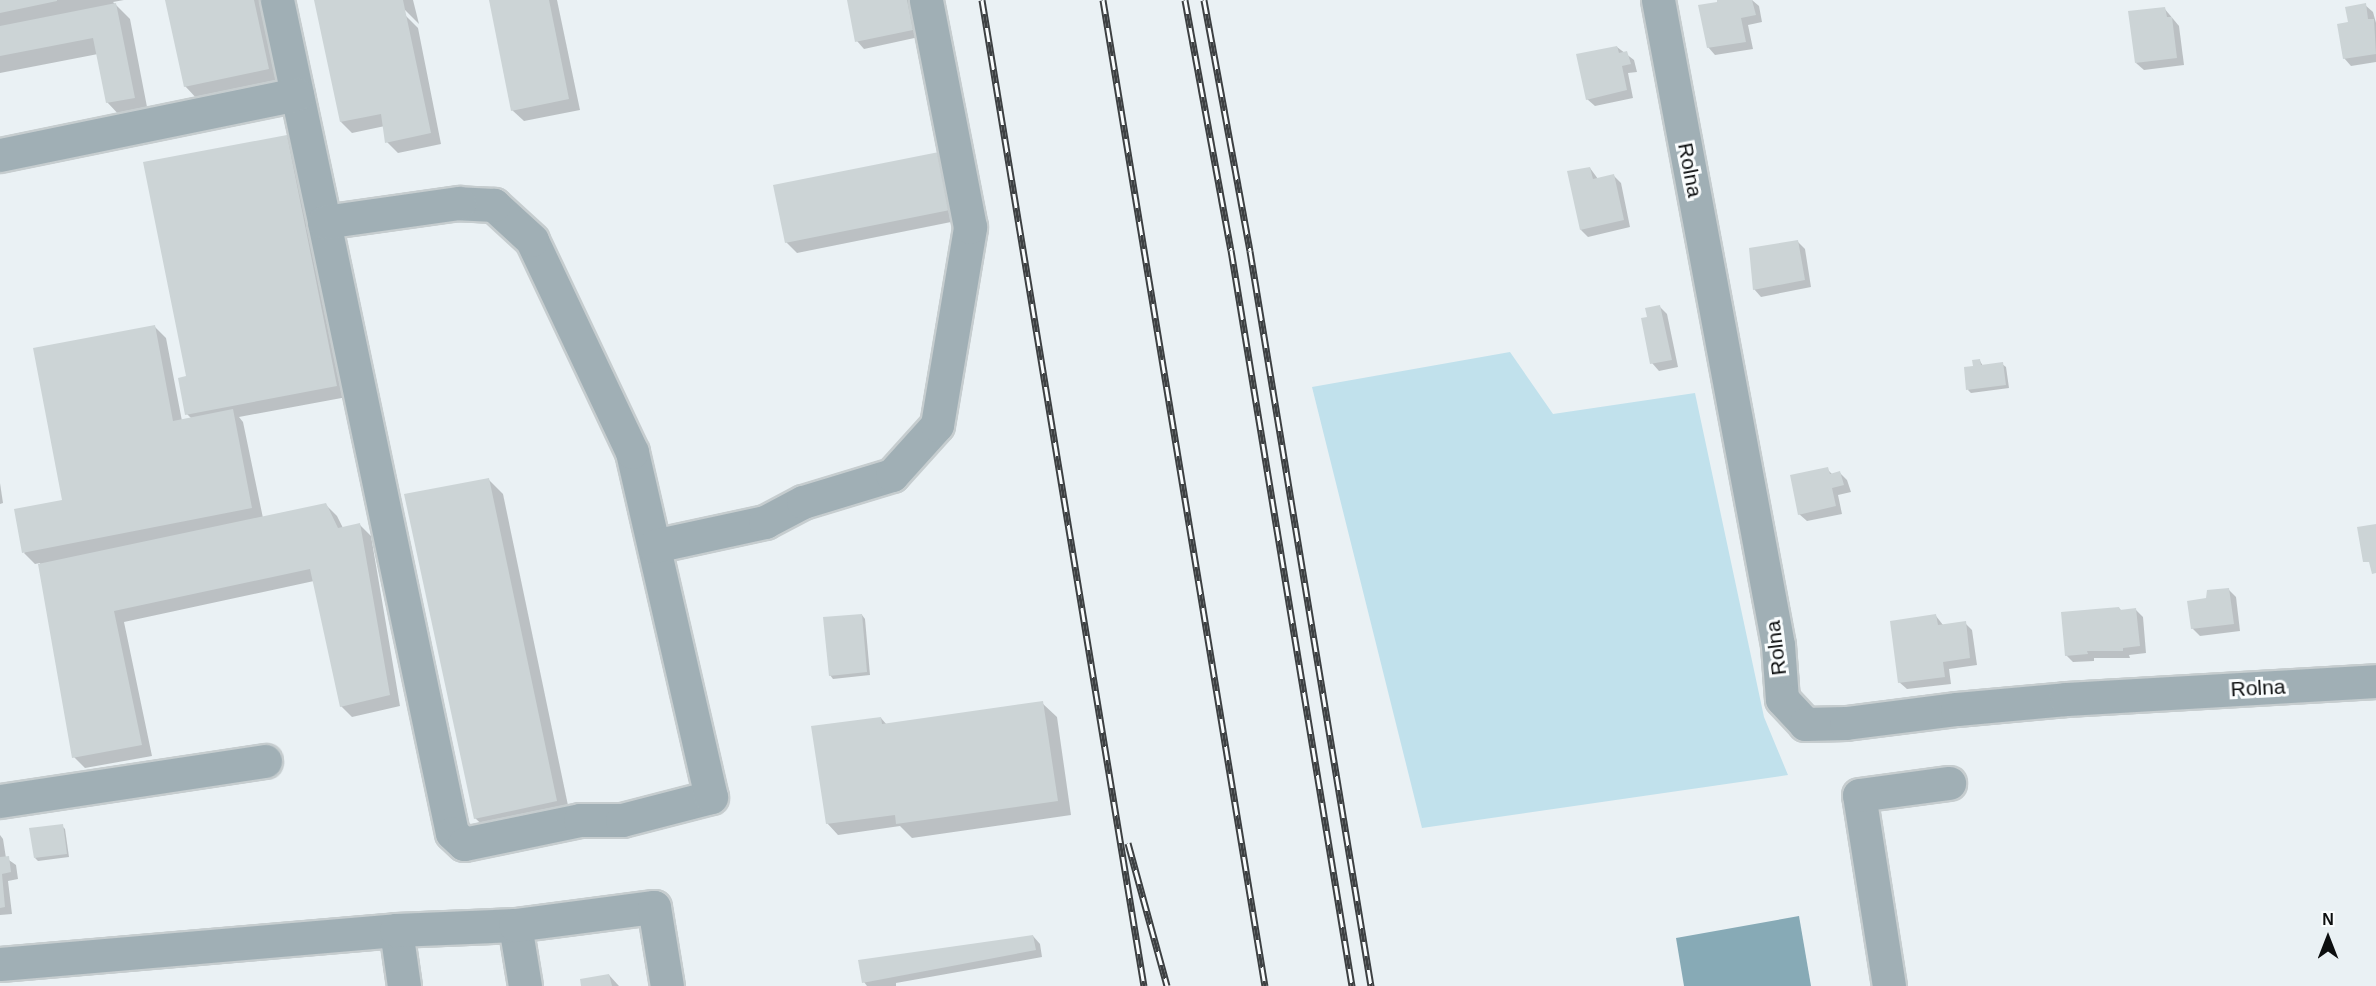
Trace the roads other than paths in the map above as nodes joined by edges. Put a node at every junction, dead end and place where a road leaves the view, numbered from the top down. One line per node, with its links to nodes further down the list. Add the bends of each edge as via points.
1 (277, 0): 4 (street)
2 (926, 0): 7 (street, via 970,227 937,425 892,475 803,502 765,522)
3 (1658, 0): 8 (street, Rolna, via 1778,645 1782,699 1805,724 2066,699)
4 (297, 94): 5 (street); 6 (street)
5 (0, 154)
6 (324, 222): 7 (street, via 459,203 494,205 532,240 633,452); 7 (street, via 452,833 464,844 580,820 622,820 711,797)
7 (654, 546)
8 (2376, 681)
9 (265, 761): 11 (street)
10 (1949, 783): 18 (street, via 1859,795)
11 (0, 801)
12 (515, 925): 13 (street); 16 (street); 17 (street, via 654,907)
13 (396, 930): 14 (street); 15 (street)
14 (0, 964)
15 (404, 986)
16 (525, 986)
17 (667, 986)
18 (1890, 986)

